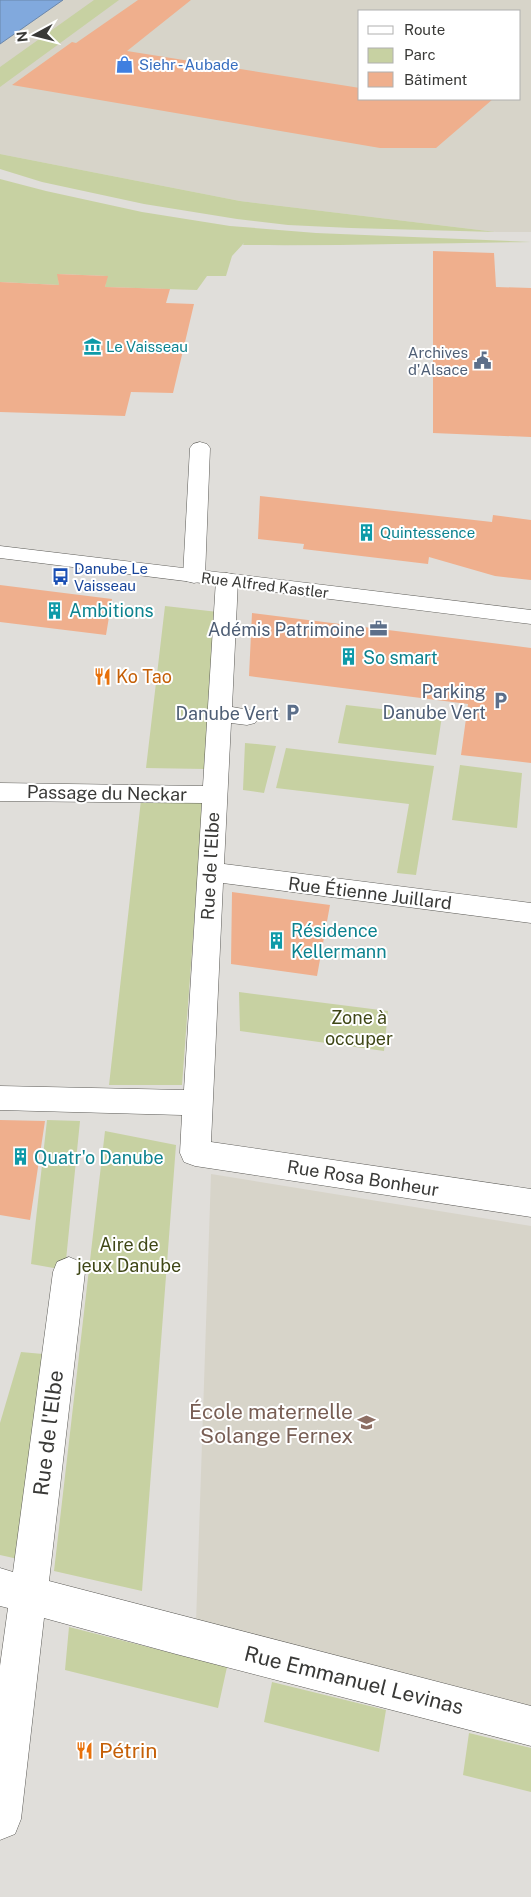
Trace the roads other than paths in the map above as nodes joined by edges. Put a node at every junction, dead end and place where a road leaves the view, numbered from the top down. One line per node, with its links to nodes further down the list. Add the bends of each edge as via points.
1 (200, 448): 3 (street)
2 (0, 552): 3 (street, Rue Alfred Kastler)
3 (194, 576): 4 (street, Rue Alfred Kastler)
4 (227, 580): 5 (street, Rue Alfred Kastler); 6 (street, Rue de l'Elbe)
5 (531, 617)
6 (220, 714): 7 (street); 9 (street, Rue de l'Elbe)
7 (246, 717)
8 (0, 792): 9 (street, Passage du Neckar)
9 (214, 795): 10 (street, Rue de l'Elbe)
10 (210, 872): 11 (street, Rue Étienne Juillard); 13 (street, Rue de l'Elbe)
11 (531, 914)
12 (0, 1098): 13 (street)
13 (198, 1103): 14 (street, Rue de l'Elbe)
14 (195, 1153): 15 (street, Rue Rosa Bonheur)
15 (531, 1203)
16 (69, 1272): 17 (street, Rue de l'Elbe)
17 (14, 1590): 18 (street, Rue Emmanuel Levinas); 19 (street, Rue de l'Elbe)
18 (531, 1726)
19 (0, 1819)

